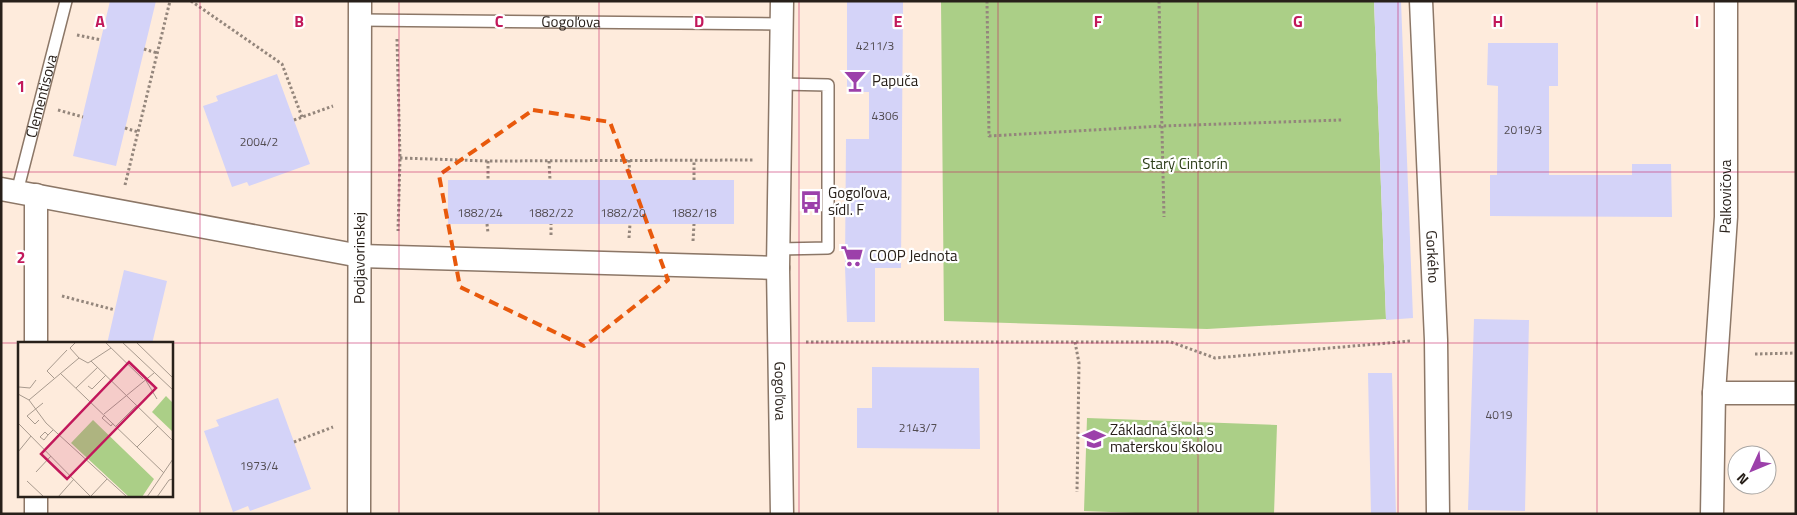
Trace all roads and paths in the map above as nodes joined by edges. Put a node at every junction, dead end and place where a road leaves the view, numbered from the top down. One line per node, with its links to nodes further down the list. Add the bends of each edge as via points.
1 (66, 1): 37 (lane, Clementisova)
2 (170, 1): 15 (path)
3 (191, 1): 20 (path, via 282,64)
4 (782, 1): 11 (street, Gogoľova)
5 (987, 1): 23 (path, via 989,136)
6 (1159, 1): 23 (path)
7 (1421, 1): 65 (street, Gorkého, via 1436,340)
8 (1726, 1): 56 (street, Palkovičova, via 1726,217)
9 (360, 11): 10 (lane, Gogoľova); 46 (street, Podjavorinskej)
10 (396, 20): 11 (lane, Gogoľova); 26 (path)
11 (781, 24): 16 (street, Gogoľova)
12 (74, 34): 13 (path)
13 (101, 40)
14 (144, 49): 15 (path)
15 (157, 53): 25 (path)
16 (781, 84): 47 (street, Gogoľova); 47 (lane, via 828,84 828,248)
17 (336, 105): 20 (path)
18 (55, 109): 19 (path)
19 (82, 117)
20 (302, 117): 21 (path)
21 (294, 120)
22 (1342, 120): 23 (path)
23 (1162, 126): 38 (path)
24 (125, 128): 25 (path)
25 (138, 132): 36 (path)
26 (400, 158): 30 (path); 42 (path)
27 (629, 160): 28 (path); 31 (path); 34 (path)
28 (694, 160): 29 (path); 35 (path)
29 (761, 160)
30 (488, 161): 31 (path); 32 (path)
31 (550, 161): 33 (path)
32 (488, 179)
33 (550, 180)
34 (630, 180)
35 (694, 180)
36 (124, 187)
37 (18, 192): 46 (street); 51 (street, Clementisova)
38 (1164, 217)
39 (551, 224): 43 (path)
40 (630, 224): 44 (path)
41 (694, 224): 45 (path, via 693,242)
42 (398, 239)
43 (551, 240)
44 (629, 242)
45 (684, 242)
46 (360, 256): 47 (street); 63 (street, Podjavorinskej)
47 (778, 258): 64 (street, Gogoľova)
48 (53, 294): 49 (path)
49 (115, 310)
50 (1413, 341): 53 (path, via 1216,358 1171,342)
51 (36, 342)
52 (803, 342): 53 (path)
53 (1075, 342): 60 (path, via 1079,363)
54 (1796, 353): 55 (path)
55 (1755, 354)
56 (1714, 393): 57 (street); 66 (street, Palkovičova)
57 (1796, 393)
58 (340, 425): 59 (path)
59 (294, 442)
60 (1077, 492)
61 (36, 498): 62 (street)
62 (36, 514)
63 (359, 514)
64 (782, 514)
65 (1438, 514)
66 (1712, 514)

